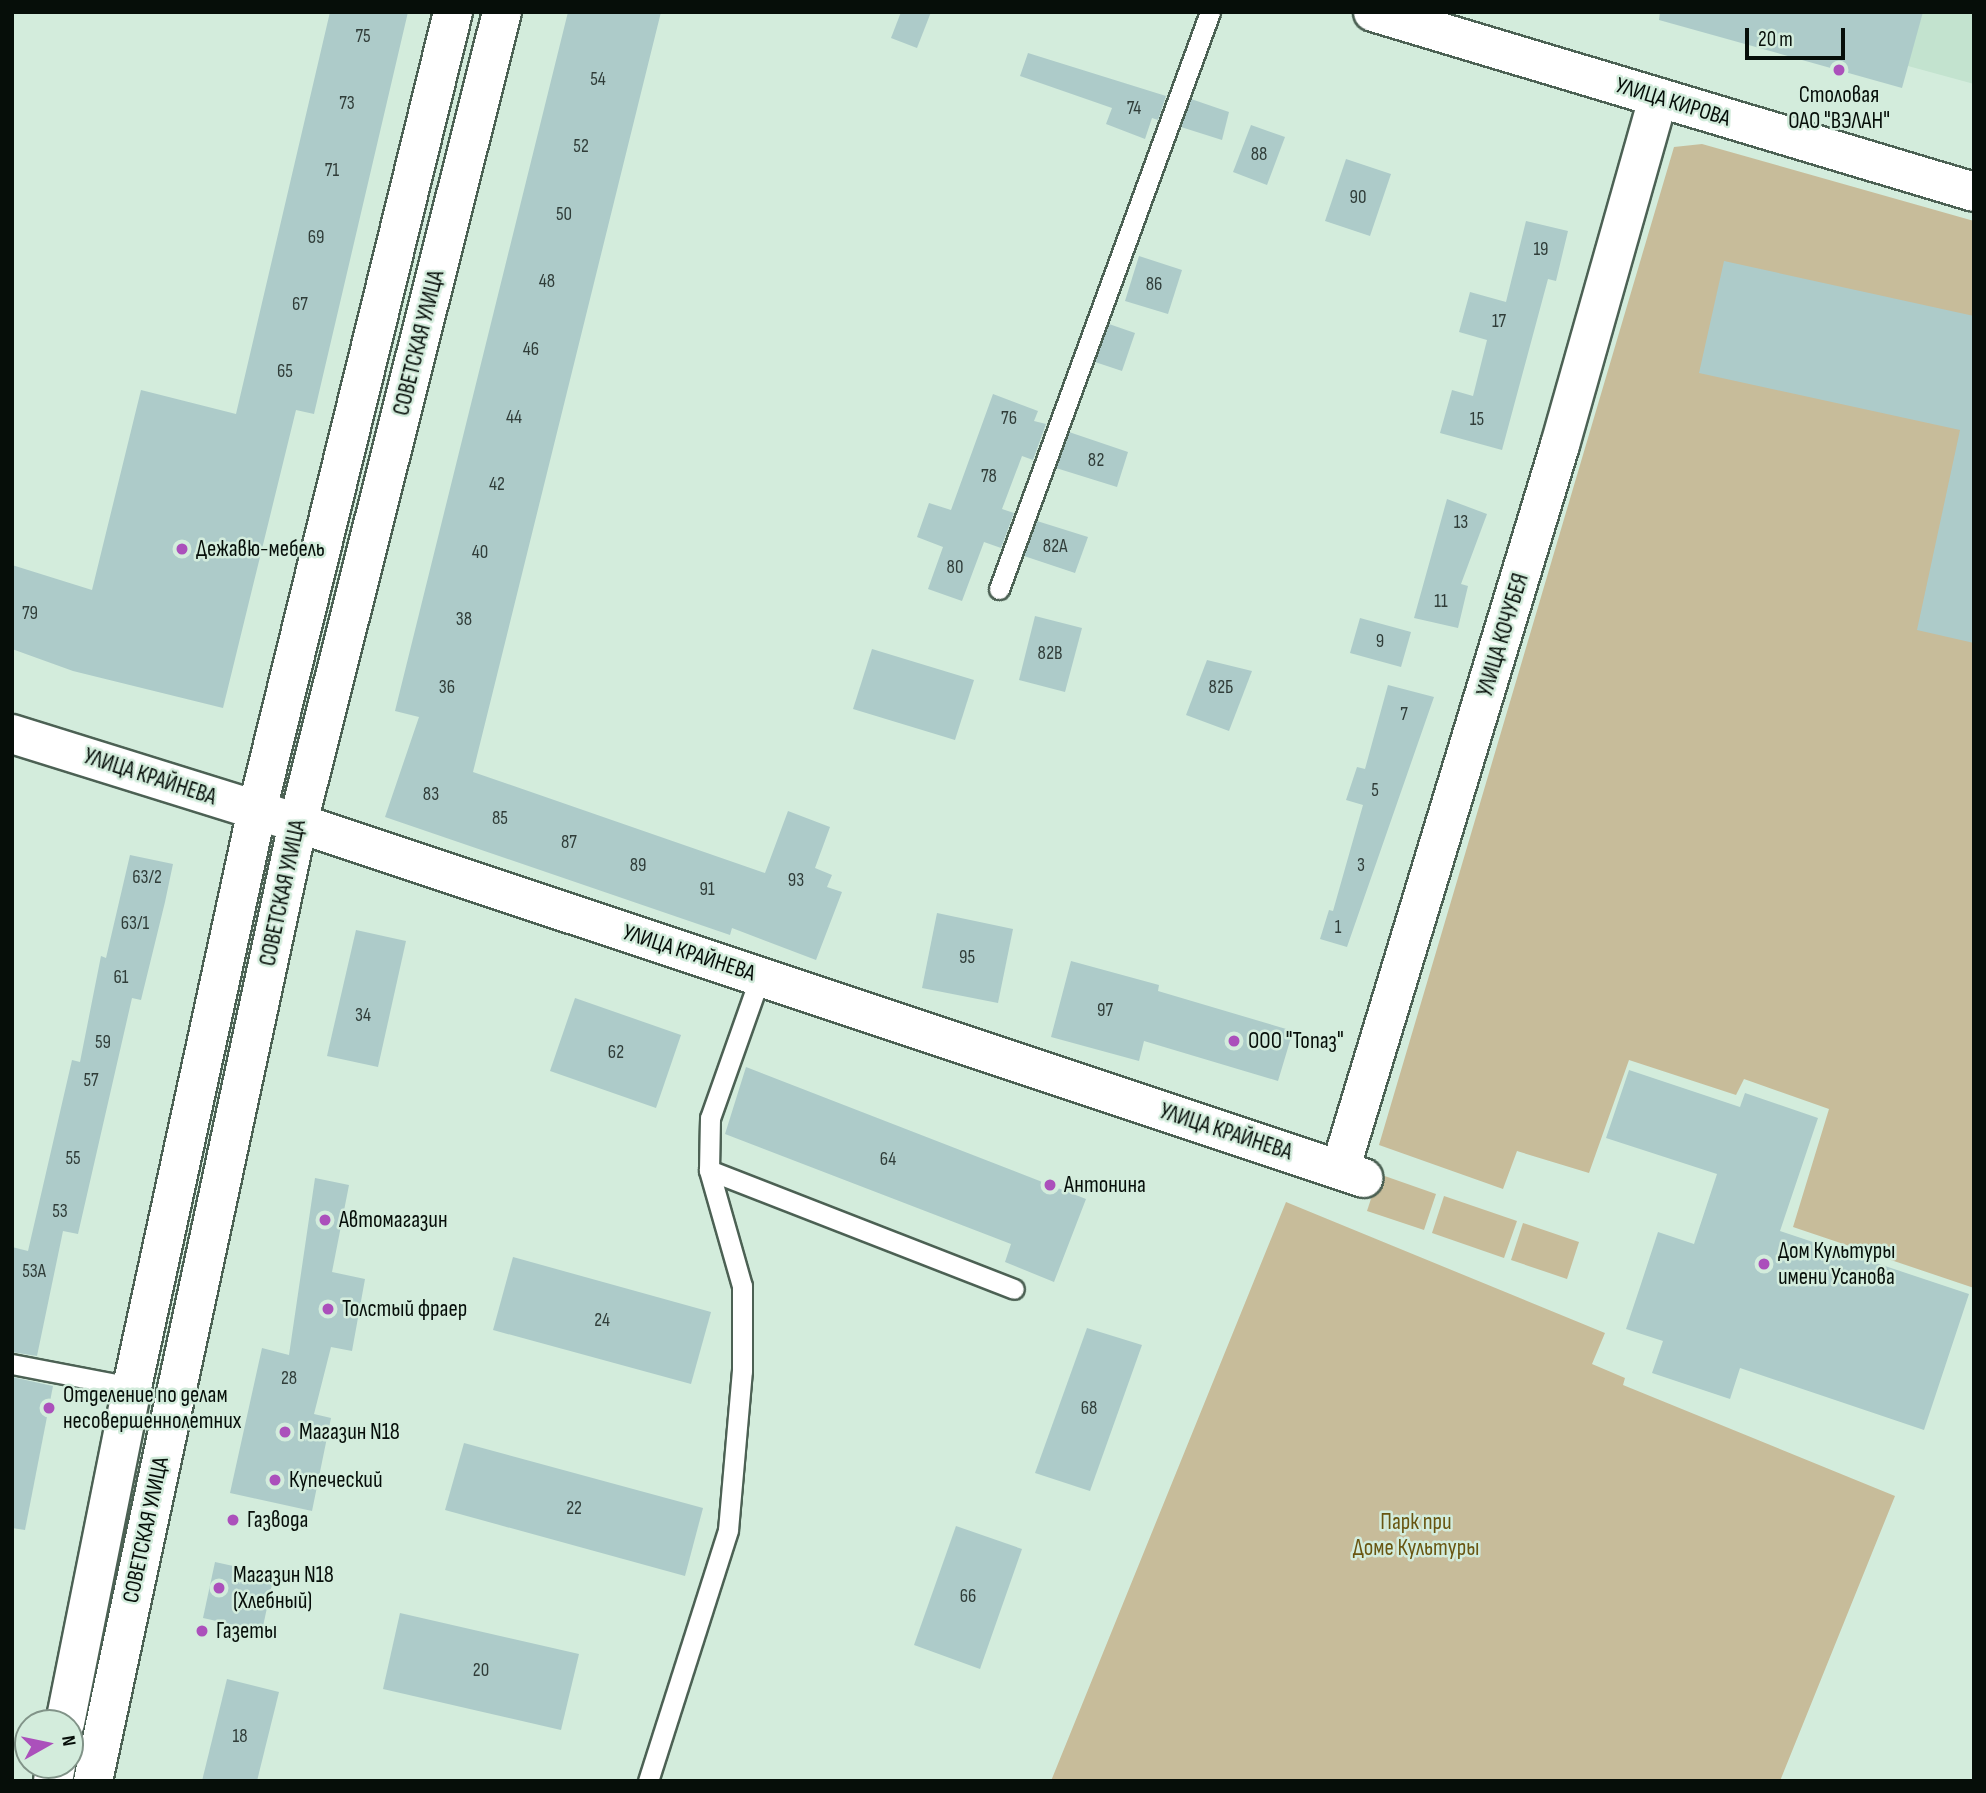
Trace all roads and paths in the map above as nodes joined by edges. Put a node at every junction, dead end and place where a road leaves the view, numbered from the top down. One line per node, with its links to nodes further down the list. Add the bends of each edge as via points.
1 (453, 12): 9 (street, СОВЕТСКАЯ УЛИЦА)
2 (502, 12): 10 (street, СОВЕТСКАЯ УЛИЦА)
3 (1210, 12): 7 (lane)
4 (1373, 12): 5 (street, УЛИЦА КИРОВА)
5 (1657, 97): 6 (street, УЛИЦА КИРОВА); 13 (street, УЛИЦА КОЧУБЕЯ)
6 (1974, 192)
7 (999, 589)
8 (12, 734): 9 (street, УЛИЦА КРАЙНЕВА)
9 (257, 810): 10 (street, УЛИЦА КРАЙНЕВА); 16 (street, СОВЕТСКАЯ УЛИЦА)
10 (298, 823): 11 (street, УЛИЦА КРАЙНЕВА); 18 (street, СОВЕТСКАЯ УЛИЦА)
11 (760, 977): 12 (lane, via 710,1118); 13 (street, УЛИЦА КРАЙНЕВА)
12 (709, 1170): 14 (lane); 19 (lane, via 742,1286 743,1371 729,1530)
13 (1351, 1174)
14 (1014, 1289)
15 (12, 1364): 16 (lane)
16 (132, 1387): 17 (street, СОВЕТСКАЯ УЛИЦА)
17 (68, 1709)
18 (93, 1781)
19 (648, 1781)

